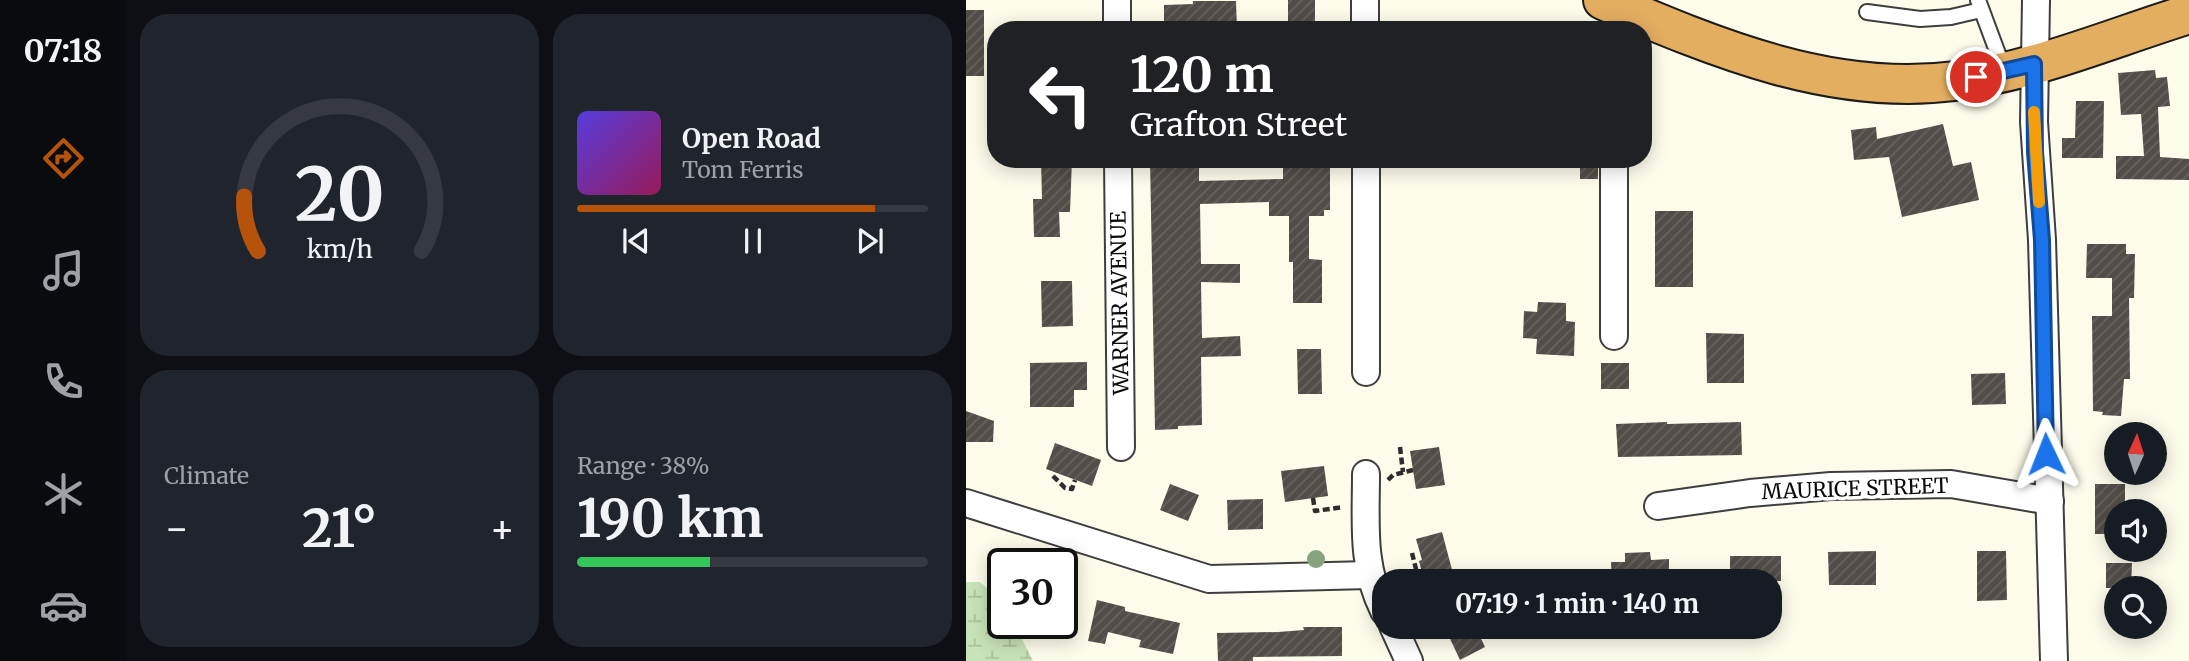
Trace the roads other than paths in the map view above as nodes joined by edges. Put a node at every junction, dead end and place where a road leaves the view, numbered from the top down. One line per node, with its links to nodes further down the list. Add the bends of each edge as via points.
1 (1117, 0): 8 (street)
2 (1365, 0): 9 (street)
3 (2036, 0): 12 (street)
4 (1980, 5): 6 (lane, via 1951,17 1920,19); 12 (lane)
5 (1614, 12): 10 (highway)
6 (1867, 12)
7 (2189, 14): 12 (highway)
8 (1117, 21)
9 (1365, 21)
10 (1641, 21)
11 (1652, 25): 12 (highway, via 1781,67 1885,84 1957,81)
12 (2019, 68): 20 (street, via 2035,152 2042,240)
13 (1118, 168): 18 (street, WARNER AVENUE)
14 (1366, 168): 17 (street)
15 (1614, 168): 16 (street)
16 (1614, 336)
17 (1366, 372)
18 (1121, 447)
19 (1366, 474): 23 (street)
20 (2050, 501): 22 (street, MAURICE STREET, via 1951,484 1831,486); 27 (street)
21 (966, 503): 23 (street, via 1209,579)
22 (1658, 506)
23 (1370, 575): 24 (street)
24 (1372, 580)
25 (1399, 639): 26 (street)
26 (1409, 661)
27 (2054, 661)

